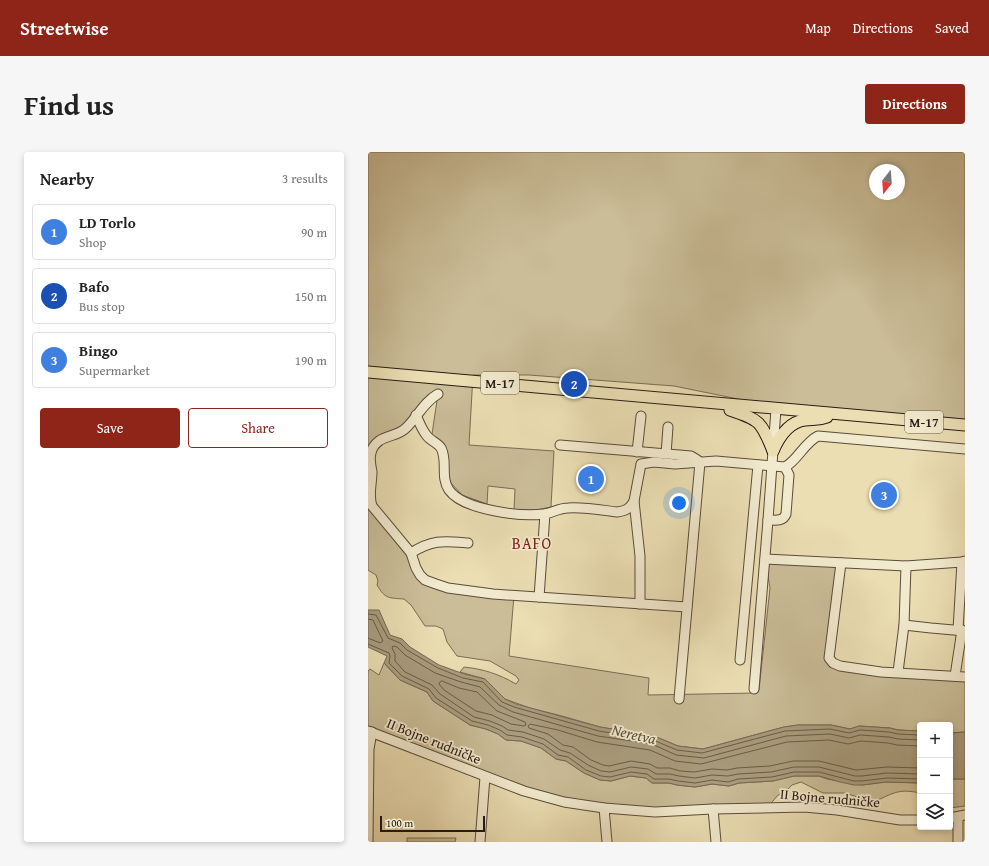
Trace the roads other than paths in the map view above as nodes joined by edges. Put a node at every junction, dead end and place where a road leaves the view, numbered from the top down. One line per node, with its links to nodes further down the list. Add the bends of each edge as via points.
1 (368, 372): 3 (main road, M-17)
2 (438, 394): 6 (street)
3 (712, 403): 4 (main road, M-17); 12 (main road, via 744,414 757,422 766,434)
4 (776, 409): 5 (main road, M-17); 12 (street)
5 (833, 414): 8 (main road, M-17); 12 (main road, via 794,424 782,432)
6 (416, 415): 20 (street, via 422,430 441,449 444,456 444,478 450,492 470,504 484,508 507,513); 23 (street, via 403,431 374,445 370,458 372,471 369,499 372,506)
7 (641, 416): 13 (street)
8 (965, 425)
9 (668, 426): 14 (street)
10 (560, 445): 13 (street)
11 (965, 449): 18 (street, via 818,436)
12 (773, 451): 17 (street)
13 (637, 452): 14 (street)
14 (666, 454): 15 (street, via 691,456)
15 (700, 462): 16 (street); 19 (street, via 641,464); 30 (street)
16 (758, 465): 17 (street); 33 (street)
17 (772, 467): 18 (street); 21 (street)
18 (785, 468): 21 (street, via 789,475 785,518)
19 (634, 501): 20 (street, via 629,508 620,511 570,508); 29 (street, via 640,556)
20 (545, 514): 28 (street)
21 (768, 520): 24 (street)
22 (468, 543): 23 (street, via 441,541 425,545)
23 (411, 553): 28 (street, via 420,575 436,584 493,594)
24 (765, 559): 26 (street); 37 (street)
25 (964, 562): 27 (street); 32 (street)
26 (841, 563): 27 (street); 34 (street, via 829,658 833,663 845,667)
27 (906, 566): 31 (street)
28 (539, 597): 29 (street)
29 (640, 604): 30 (street)
30 (687, 607): 38 (street)
31 (904, 625): 32 (street); 34 (street)
32 (961, 630): 35 (street)
33 (740, 660)
34 (898, 672): 35 (street)
35 (955, 676): 36 (street)
36 (965, 677)
37 (754, 689)
38 (679, 698)
39 (370, 732): 40 (street, II Bojne rudničke); 46 (street, II Bojne rudničke)
40 (484, 777): 41 (street, II Bojne rudničke, via 564,802); 47 (street, II Bojne rudničke)
41 (604, 808): 42 (street, II Bojne rudničke, via 655,812); 48 (street)
42 (713, 809): 44 (street, II Bojne rudničke, via 804,807); 49 (street)
43 (958, 816): 45 (street)
44 (917, 820)
45 (960, 839)
46 (368, 842)
47 (480, 842)
48 (607, 842)
49 (716, 842)

